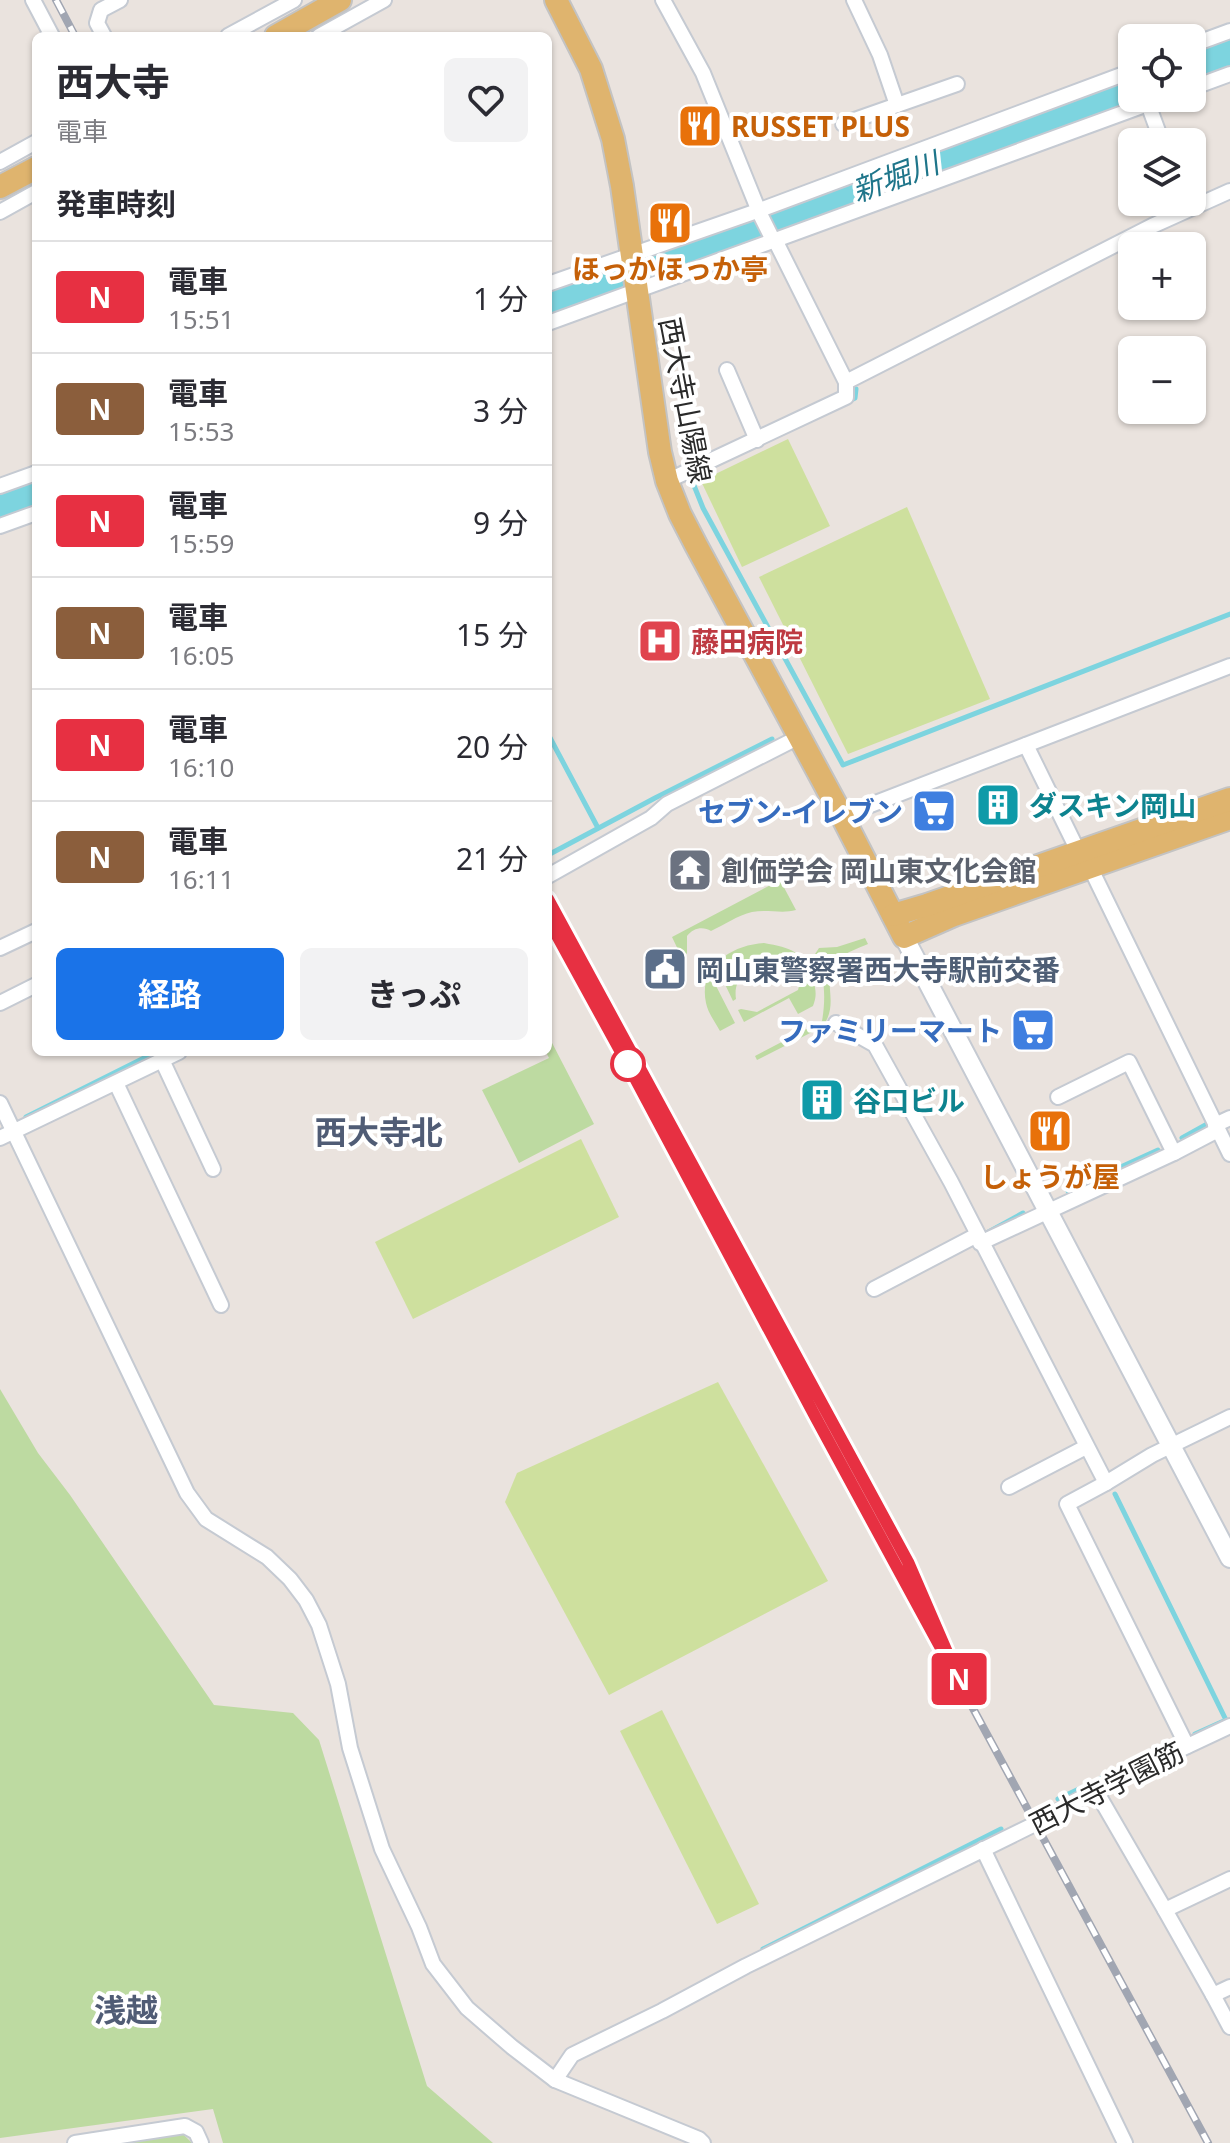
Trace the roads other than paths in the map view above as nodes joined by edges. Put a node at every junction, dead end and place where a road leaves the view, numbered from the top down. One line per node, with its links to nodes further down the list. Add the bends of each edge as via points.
1 (33, 0): 10 (street)
2 (120, 0): 11 (street, via 101,10 97,23)
3 (294, 0): 12 (street)
4 (340, 0): 13 (main road)
5 (384, 0): 14 (street)
6 (556, 0): 33 (main road, 西大寺山陽線, via 603,103)
7 (663, 0): 30 (street, via 703,73)
8 (854, 0): 20 (street)
9 (1230, 31): 15 (street)
10 (50, 32)
11 (102, 32)
12 (235, 32)
13 (283, 32)
14 (326, 32)
15 (1206, 40)
16 (1230, 74): 18 (street)
17 (1118, 76): 30 (street)
18 (1206, 83)
19 (957, 84): 20 (street)
20 (897, 105): 22 (street)
21 (1126, 112): 32 (street)
22 (843, 124)
23 (32, 146): 25 (street)
24 (32, 169): 25 (main road)
25 (3, 177)
26 (1230, 191): 28 (street)
27 (32, 194): 29 (street)
28 (1206, 200)
29 (0, 212)
30 (760, 212): 32 (street); 33 (street)
31 (1169, 216): 38 (street)
32 (773, 238): 35 (street); 38 (street)
33 (631, 254): 34 (street); 35 (main road, 西大寺山陽線)
34 (552, 283)
35 (635, 290): 36 (street); 41 (main road, 西大寺山陽線)
36 (552, 321)
37 (727, 370): 39 (street)
38 (846, 382): 39 (street, via 846,397)
39 (757, 440): 41 (street)
40 (32, 474): 42 (street)
41 (667, 481): 46 (main road, 西大寺山陽線)
42 (0, 486)
43 (32, 514): 44 (street)
44 (0, 526)
45 (1230, 666): 47 (street)
46 (799, 737): 49 (main road, 西大寺山陽線); 52 (street, via 667,804)
47 (1026, 745): 49 (street); 51 (street)
48 (1230, 799): 51 (main road)
49 (842, 816): 53 (main road, 西大寺山陽線)
50 (1230, 818): 51 (main road)
51 (1084, 860): 53 (main road); 55 (main road); 66 (street)
52 (552, 874)
53 (893, 915): 55 (main road, 西大寺山陽線)
54 (32, 933): 56 (street)
55 (904, 937): 71 (street)
56 (0, 948)
57 (32, 987): 58 (street)
58 (0, 1003)
59 (836, 1023): 72 (street, via 875,1045)
60 (170, 1056): 61 (street)
61 (162, 1060): 62 (street); 70 (street)
62 (116, 1083): 67 (street); 74 (street)
63 (1058, 1097): 68 (street, via 1129,1062)
64 (0, 1103): 67 (street)
65 (1230, 1118): 66 (street)
66 (1216, 1128): 68 (street); 69 (street)
67 (7, 1135): 90 (street, via 195,1507 267,1557 290,1579 319,1625 382,1849 433,1964 467,2008)
68 (1174, 1153): 71 (street)
69 (1230, 1154)
70 (213, 1169)
71 (1048, 1210): 72 (street); 76 (street)
72 (979, 1239): 73 (street); 77 (street)
73 (874, 1289)
74 (221, 1305)
75 (1230, 1417): 76 (street)
76 (1171, 1445): 78 (street); 80 (street)
77 (1086, 1447): 78 (street); 79 (street)
78 (1106, 1483): 82 (street, via 1067,1504)
79 (1009, 1487)
80 (1229, 1553)
81 (1230, 1726): 82 (street, 西大寺学園筋)
82 (1187, 1746): 83 (street, 西大寺学園筋)
83 (1096, 1791): 84 (street, 西大寺学園筋); 86 (street)
84 (983, 1849): 90 (street, 西大寺学園筋, via 572,2055); 94 (street)
85 (1230, 1879): 86 (street)
86 (1165, 1910): 88 (street)
87 (1230, 1987): 88 (street)
88 (1213, 1995): 89 (street)
89 (1230, 2027)
90 (555, 2080): 93 (street)
91 (75, 2143): 92 (street, via 185,2126)
92 (201, 2143)
93 (703, 2143)
94 (1125, 2143)

